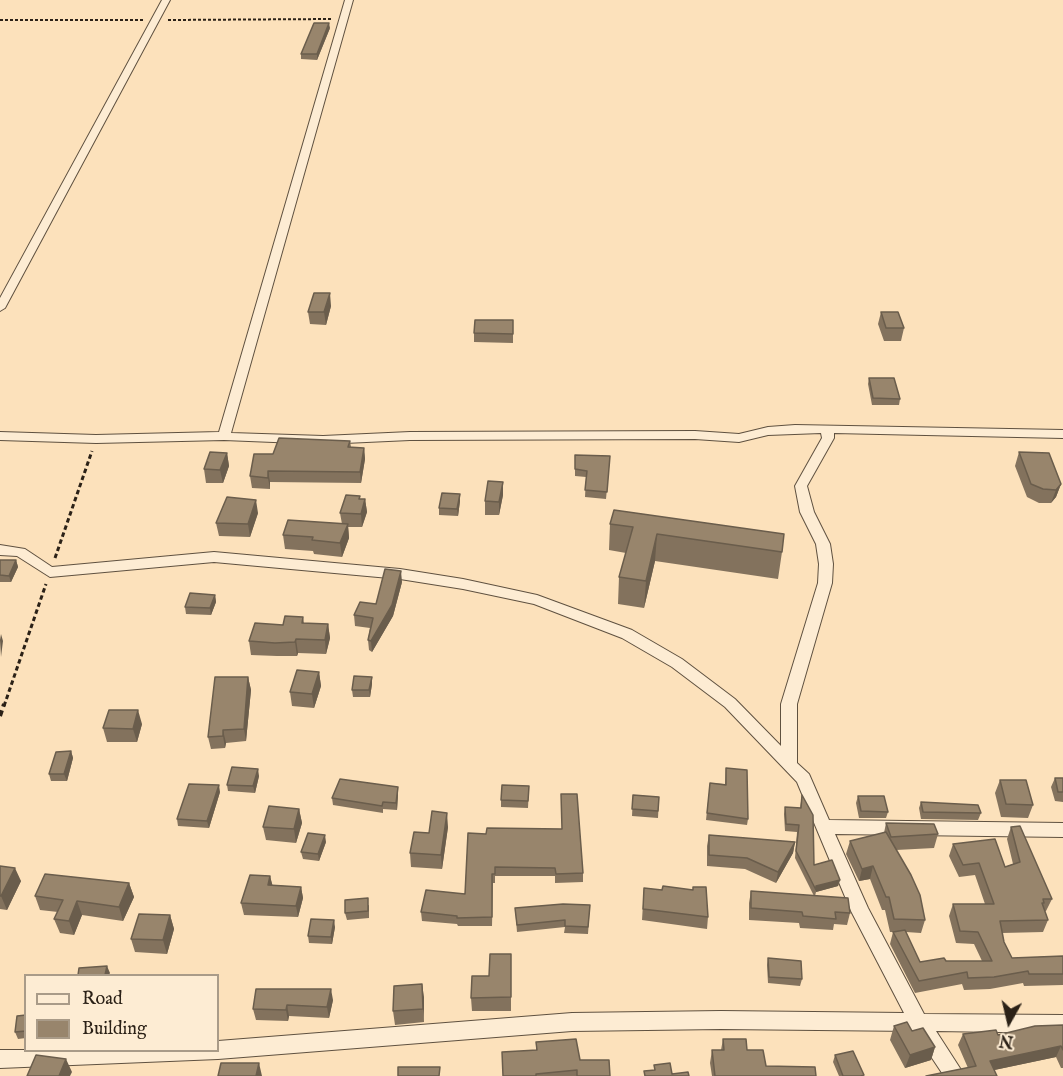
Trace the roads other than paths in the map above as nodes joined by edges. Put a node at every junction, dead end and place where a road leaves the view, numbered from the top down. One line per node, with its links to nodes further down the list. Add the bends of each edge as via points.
1 (166, 0): 3 (street)
2 (349, 0): 7 (street)
3 (0, 309)
4 (827, 430): 5 (street); 7 (street, via 786,430 739,438 410,436 314,440); 9 (street, via 828,438 801,486 807,512 823,544 826,564 825,583 789,704)
5 (1063, 434)
6 (0, 436): 7 (street)
7 (224, 436)
8 (0, 550): 9 (street, via 20,552 50,572 214,557 400,574 537,600 627,634 677,663 730,703)
9 (789, 765): 10 (street, via 803,778)
10 (823, 827): 11 (street); 12 (street, via 860,911)
11 (1063, 830)
12 (919, 1023): 13 (street); 14 (street, via 572,1022); 17 (street)
13 (1063, 1024)
14 (219, 1050)
15 (166, 1052): 16 (street)
16 (0, 1059)
17 (955, 1076)

